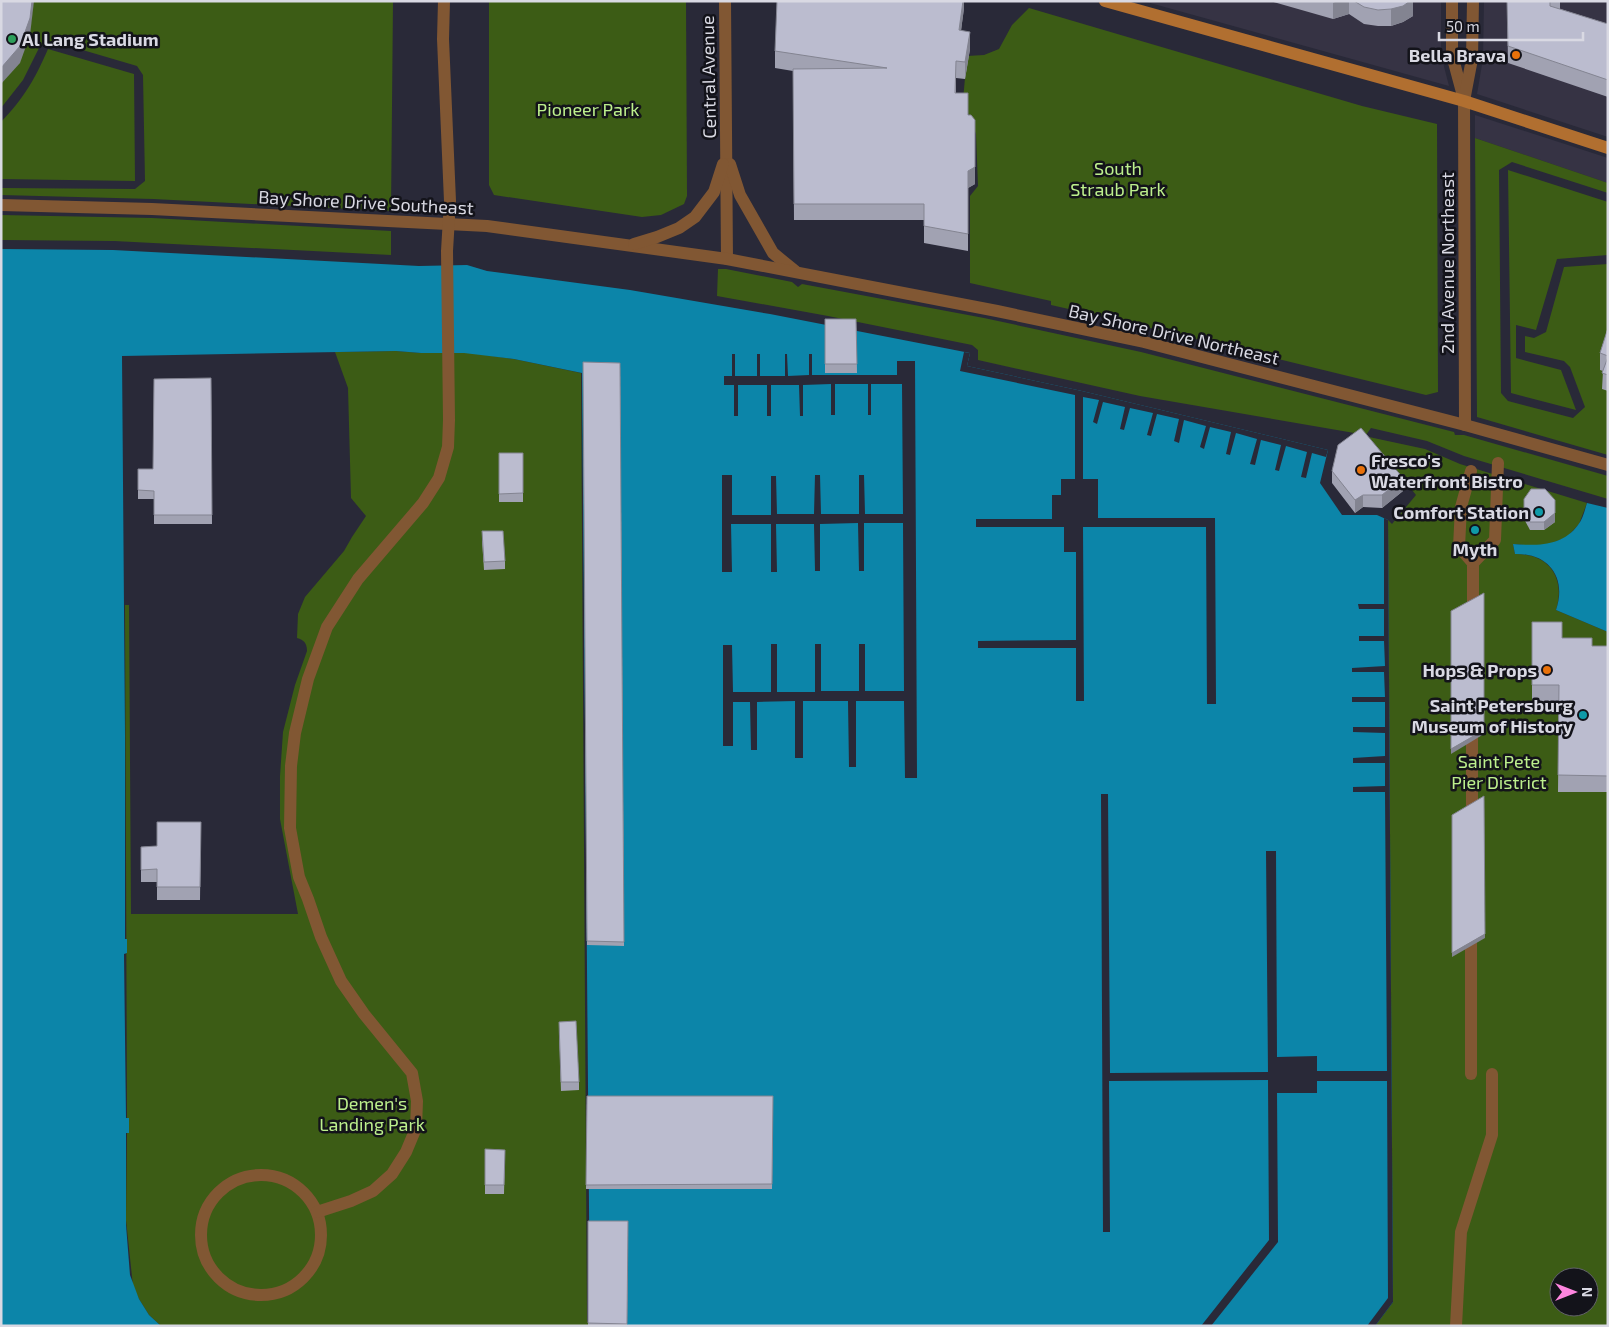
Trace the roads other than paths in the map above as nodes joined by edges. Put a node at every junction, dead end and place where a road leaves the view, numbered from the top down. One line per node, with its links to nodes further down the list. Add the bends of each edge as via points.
1 (444, 1): 10 (street)
2 (725, 1): 8 (street, Central Avenue)
3 (1105, 1): 6 (street)
4 (1452, 1): 6 (street, 2nd Avenue Northeast, via 1452,55)
5 (1472, 1): 6 (street, 2nd Avenue Northeast, via 1472,59)
6 (1464, 101): 7 (street); 14 (street, 2nd Avenue Northeast)
7 (1608, 148)
8 (726, 152): 11 (street, Central Avenue, via 714,192 695,217 657,238); 12 (street, Central Avenue); 13 (street, Central Avenue, via 740,195 773,253)
9 (1, 205): 10 (street, Bay Shore Drive Southeast, via 152,208)
10 (448, 224): 11 (street, Bay Shore Drive Southeast, via 487,226); 25 (street, via 448,447 445,462 423,502 358,579 327,628 308,680 291,766 290,828 299,877 341,981 412,1073 417,1101 416,1128 392,1174 372,1191)
11 (627, 245): 12 (street, Bay Shore Drive Southeast)
12 (727, 259): 13 (street, Bay Shore Drive Northeast)
13 (798, 273): 14 (street, Bay Shore Drive Northeast, via 1144,342)
14 (1465, 425): 16 (street, Bay Shore Drive Northeast)
15 (1498, 463): 18 (street, via 1495,540)
16 (1608, 465)
17 (1470, 471): 18 (street, via 1461,507 1459,547)
18 (1473, 563): 19 (street)
19 (1472, 622)
20 (1472, 711): 21 (street)
21 (1472, 829)
22 (1471, 917): 23 (street)
23 (1471, 1074)
24 (1492, 1074): 26 (street, via 1492,1134 1461,1232)
25 (317, 1212): 25 (street, via 301,1190 283,1179 263,1175 236,1181 224,1188 207,1210 202,1237 209,1264 217,1275 240,1290 253,1294 281,1291 308,1271 318,1253 321,1239)
26 (1456, 1326)

